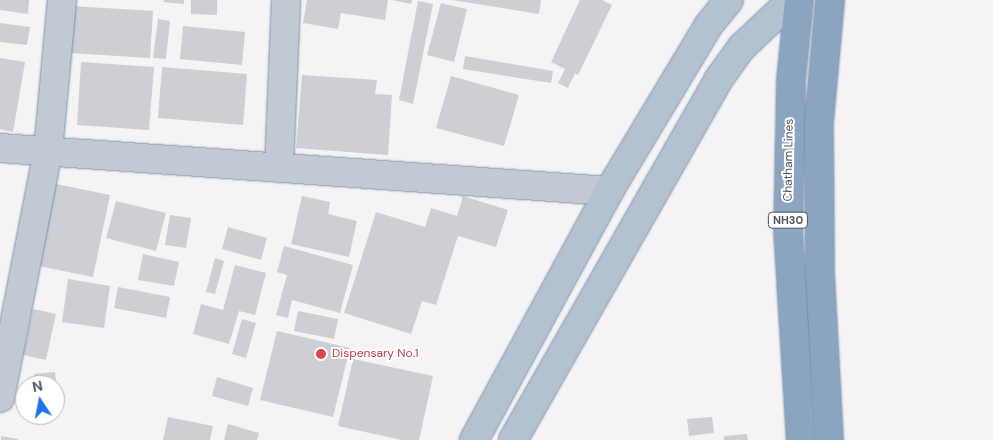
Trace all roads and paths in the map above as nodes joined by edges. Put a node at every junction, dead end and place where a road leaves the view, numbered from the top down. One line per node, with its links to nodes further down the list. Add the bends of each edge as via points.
1 (62, 0): 8 (street)
2 (286, 0): 9 (street)
3 (729, 0): 10 (main road, via 708,26)
4 (792, 0): 13 (main road, via 742,47 718,80)
5 (799, 0): 14 (highway, Chatham Lines / NH30, via 791,80 788,230)
6 (830, 0): 15 (highway, NH30, via 819,122 820,275)
7 (0, 148): 8 (street)
8 (48, 151): 9 (street); 11 (street)
9 (280, 168): 10 (street)
10 (609, 191): 12 (main road)
11 (0, 398)
12 (474, 440)
13 (513, 440)
14 (800, 440)
15 (829, 440)

